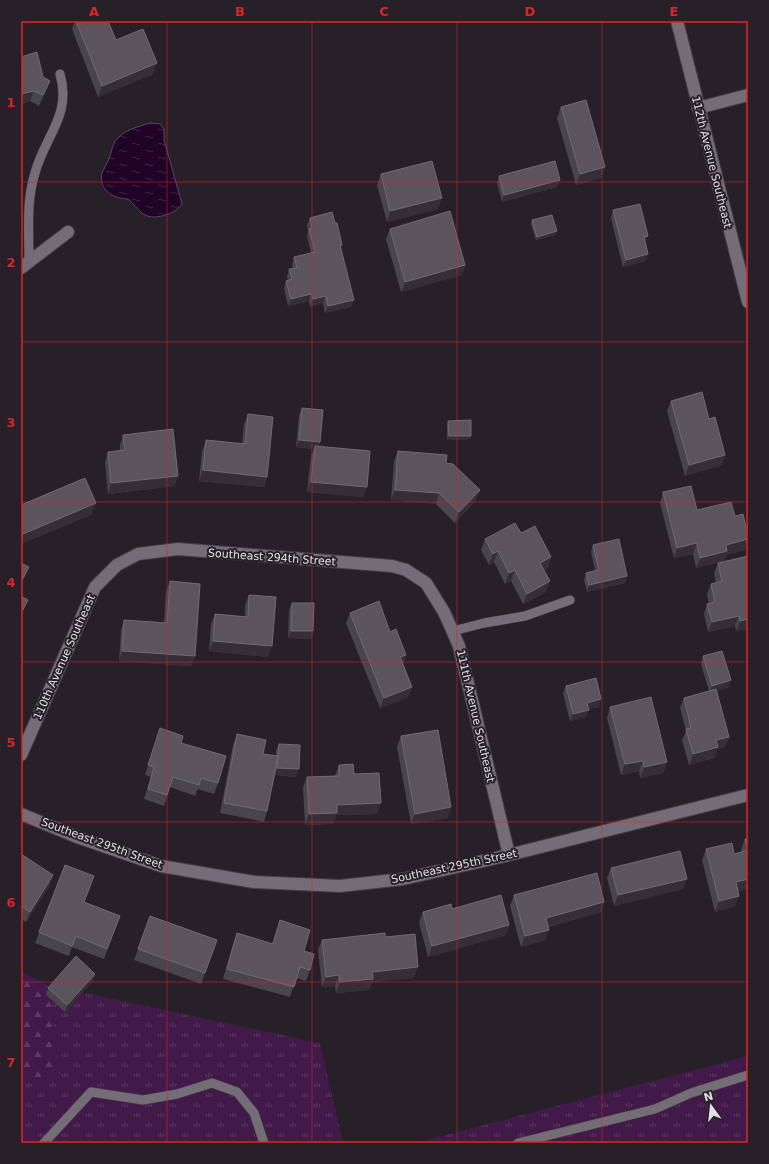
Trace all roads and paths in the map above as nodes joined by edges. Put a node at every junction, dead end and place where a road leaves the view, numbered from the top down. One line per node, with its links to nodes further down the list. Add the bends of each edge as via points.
1 (677, 21): 4 (street, 112th Avenue Southeast)
2 (60, 74): 6 (lane, via 65,97 35,172 29,200)
3 (748, 94): 4 (street)
4 (698, 108): 7 (street, 112th Avenue Southeast)
5 (68, 232): 6 (street)
6 (25, 265)
7 (748, 302)
8 (117, 565): 9 (street, Southeast 294th Street, via 138,554 178,549 392,566 406,570); 12 (street, 110th Avenue Southeast, via 95,587)
9 (426, 583): 11 (street, 111th Avenue Southeast)
10 (570, 600): 11 (lane, via 525,616 484,623)
11 (453, 632): 15 (street, 111th Avenue Southeast, via 459,646)
12 (21, 755)
13 (748, 795): 15 (street, Southeast 295th Street)
14 (21, 814): 15 (street, Southeast 295th Street, via 77,837 161,866 254,882 340,886 382,882)
15 (509, 855)
16 (748, 1075): 19 (lane, via 691,1093 655,1109)
17 (44, 1143): 18 (lane, via 91,1092 143,1100 177,1094 212,1083 237,1092 254,1113)
18 (264, 1143)
19 (518, 1143)

